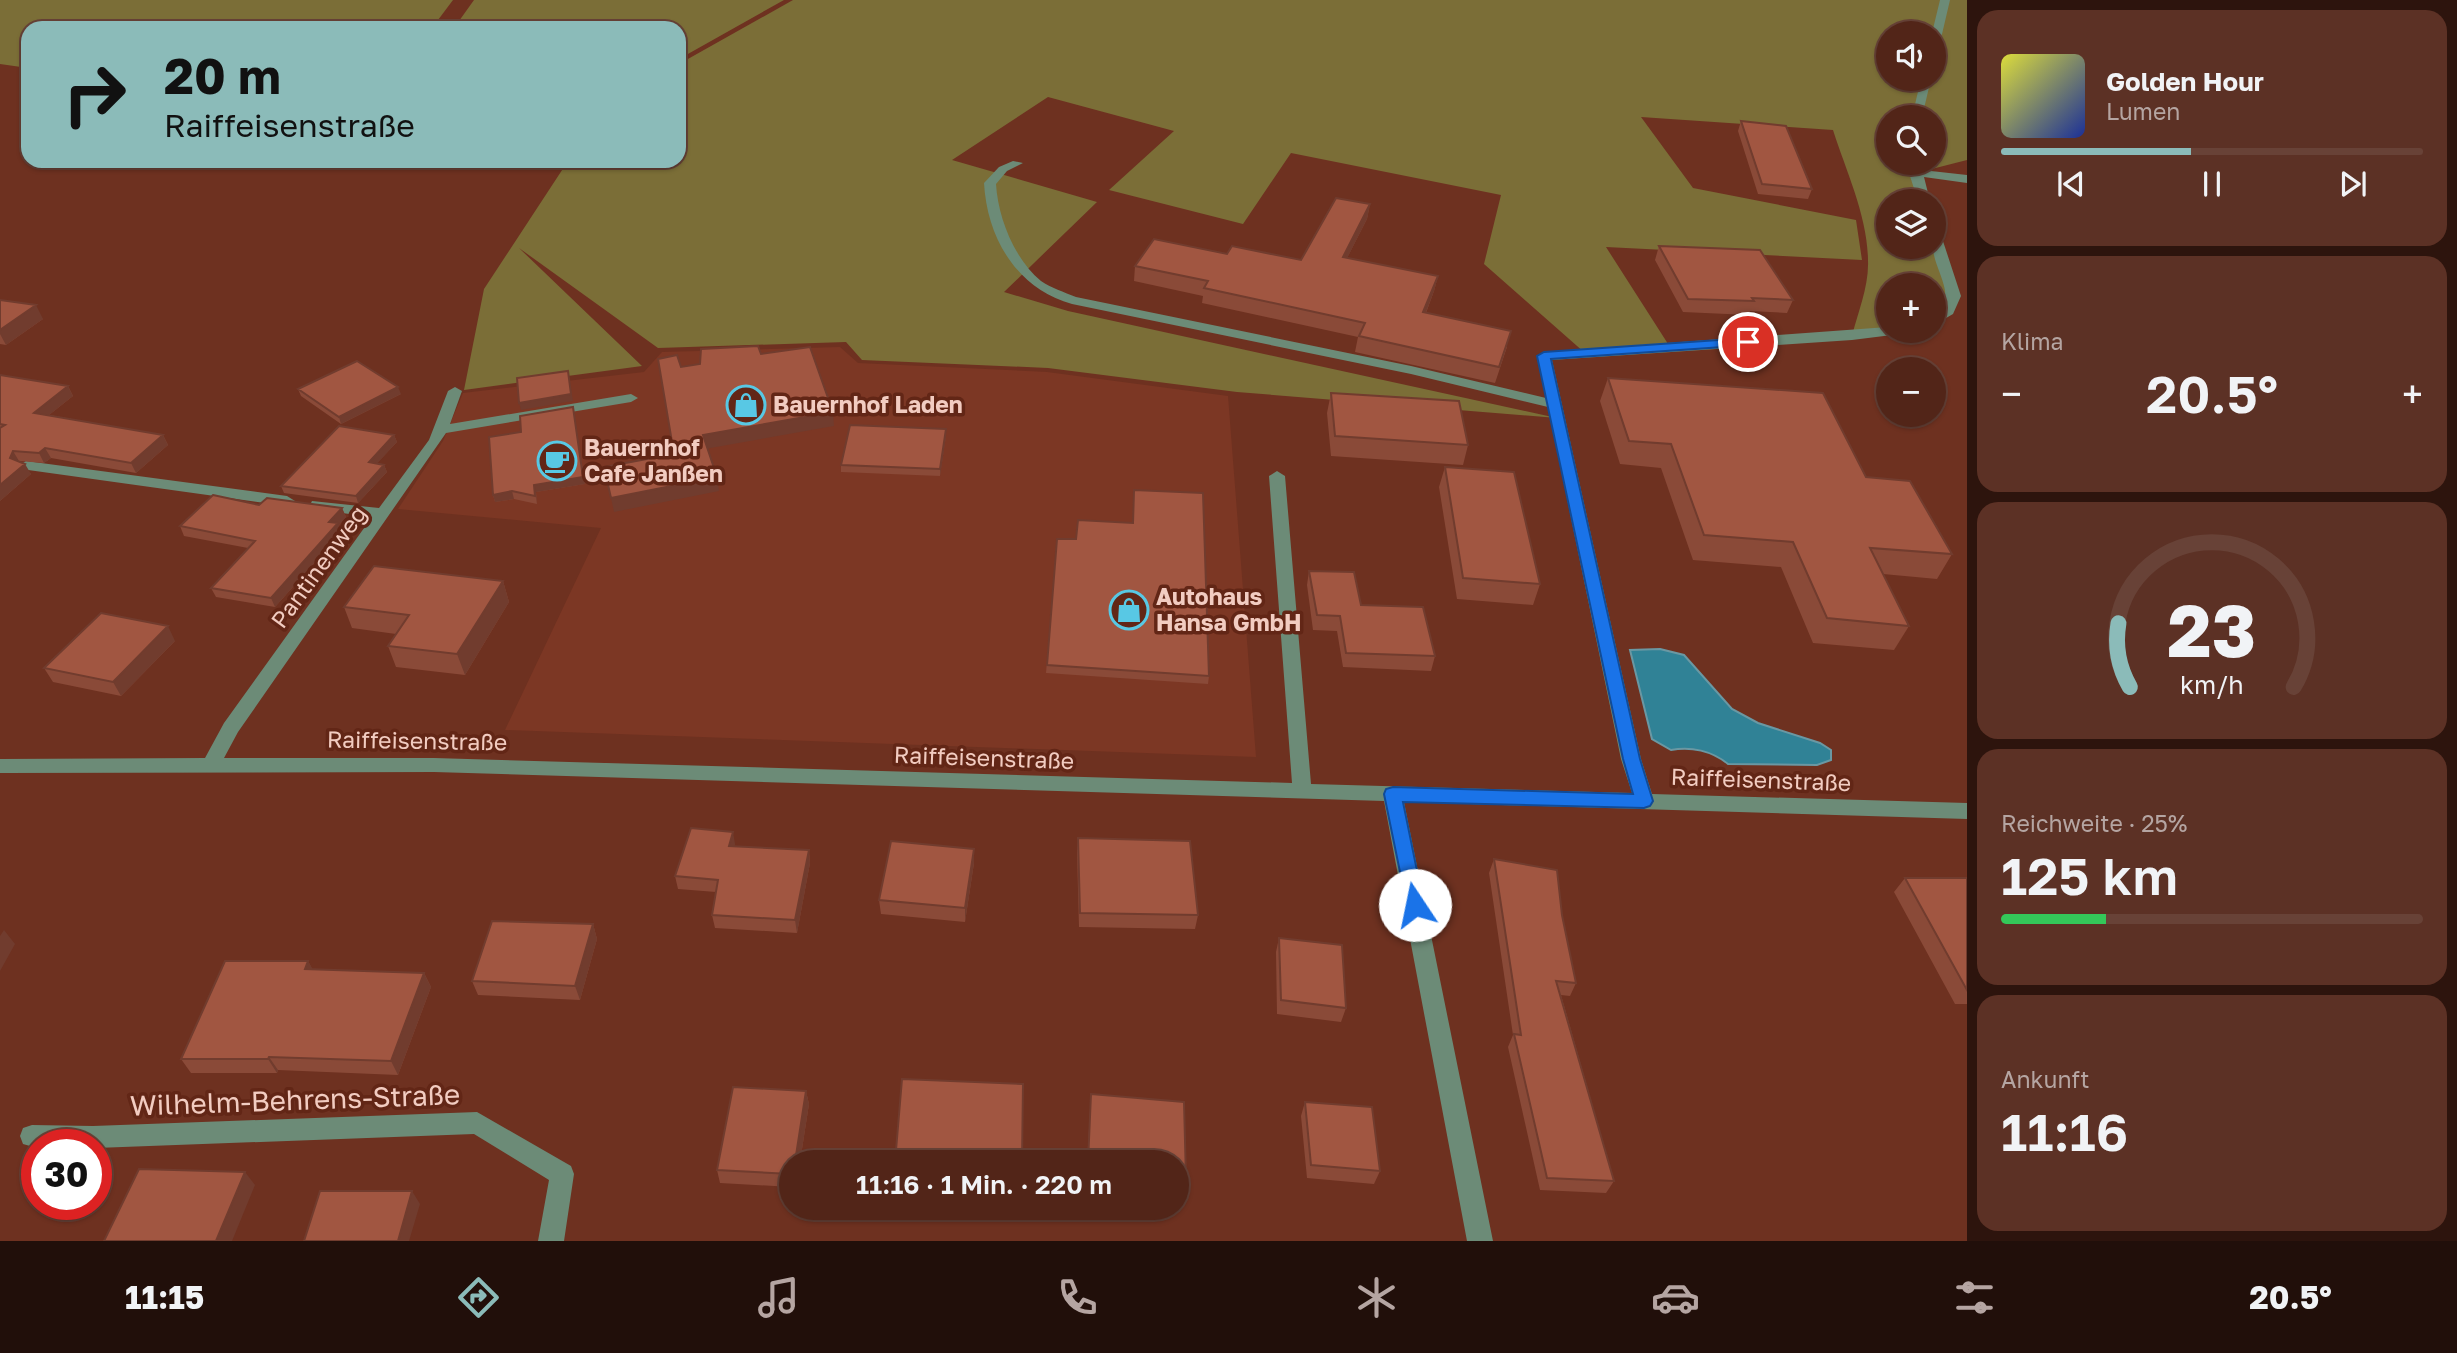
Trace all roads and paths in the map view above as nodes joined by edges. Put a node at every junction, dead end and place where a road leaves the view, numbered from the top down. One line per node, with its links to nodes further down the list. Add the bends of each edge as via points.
1 (1945, 0): 2 (street)
2 (1940, 21)
3 (1017, 163): 11 (street, via 1003,169 990,183 998,218 1016,261 1036,283 1072,300)
4 (1946, 175): 5 (street)
5 (1967, 179)
6 (1942, 259): 7 (street, via 1954,296)
7 (1946, 312)
8 (1876, 333): 11 (street, via 1544,356)
9 (455, 391): 12 (street, Pantinenweg)
10 (631, 398): 12 (street)
11 (1554, 404): 20 (street)
12 (440, 430): 15 (street, Pantinenweg)
13 (26, 466): 15 (street)
14 (1278, 476): 18 (street)
15 (384, 514): 16 (street, Pantinenweg, via 231,728)
16 (211, 765): 17 (street, Raiffeisenstraße); 18 (street, Raiffeisenstraße, via 434,765)
17 (0, 766)
18 (1302, 792): 19 (street, Raiffeisenstraße)
19 (1393, 794): 20 (street, Raiffeisenstraße); 24 (street)
20 (1644, 801): 21 (street, Raiffeisenstraße)
21 (1967, 811)
22 (112, 1136): 23 (street, Wilhelm-Behrens-Straße, via 477,1123 562,1174)
23 (551, 1241)
24 (1480, 1241)

